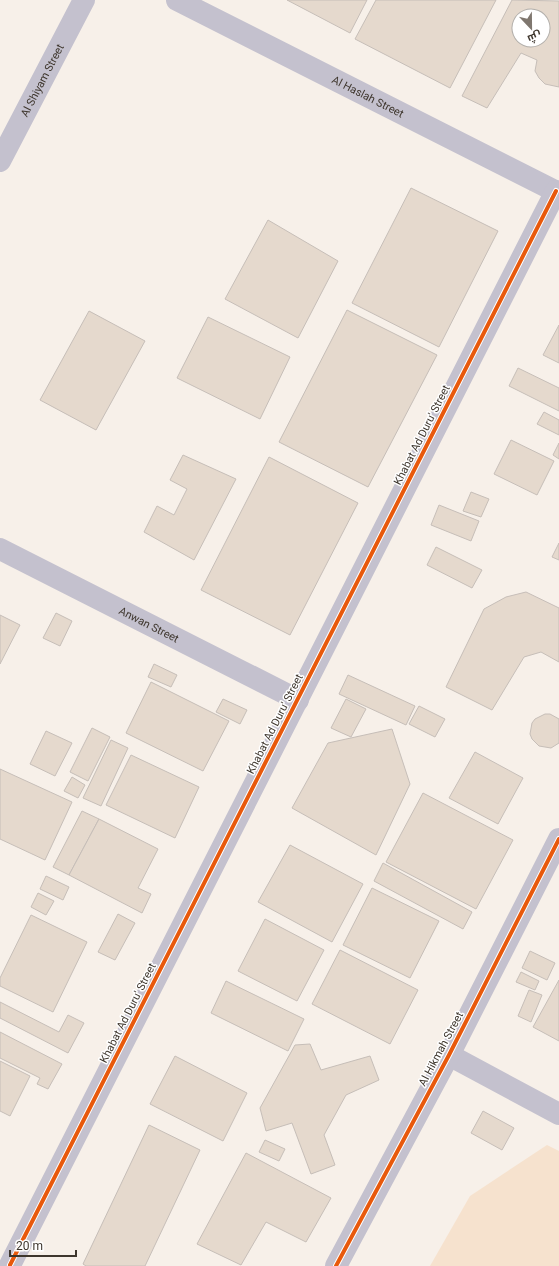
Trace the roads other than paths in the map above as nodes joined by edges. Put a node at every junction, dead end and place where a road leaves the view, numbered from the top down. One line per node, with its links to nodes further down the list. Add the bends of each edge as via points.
1 (84, 0): 3 (street, Al Shiyam Street)
2 (177, 0): 4 (street, Al Haslah Street)
3 (0, 161)
4 (558, 192): 6 (street, Khabat Ad Duru' Street)
5 (0, 549): 6 (street, Anwan Street)
6 (298, 700): 10 (street, Khabat Ad Duru' Street)
7 (559, 839): 8 (street, Al Hikmah Street)
8 (449, 1055): 9 (street); 11 (street, Al Hikmah Street)
9 (559, 1114)
10 (8, 1263)
11 (336, 1266)

